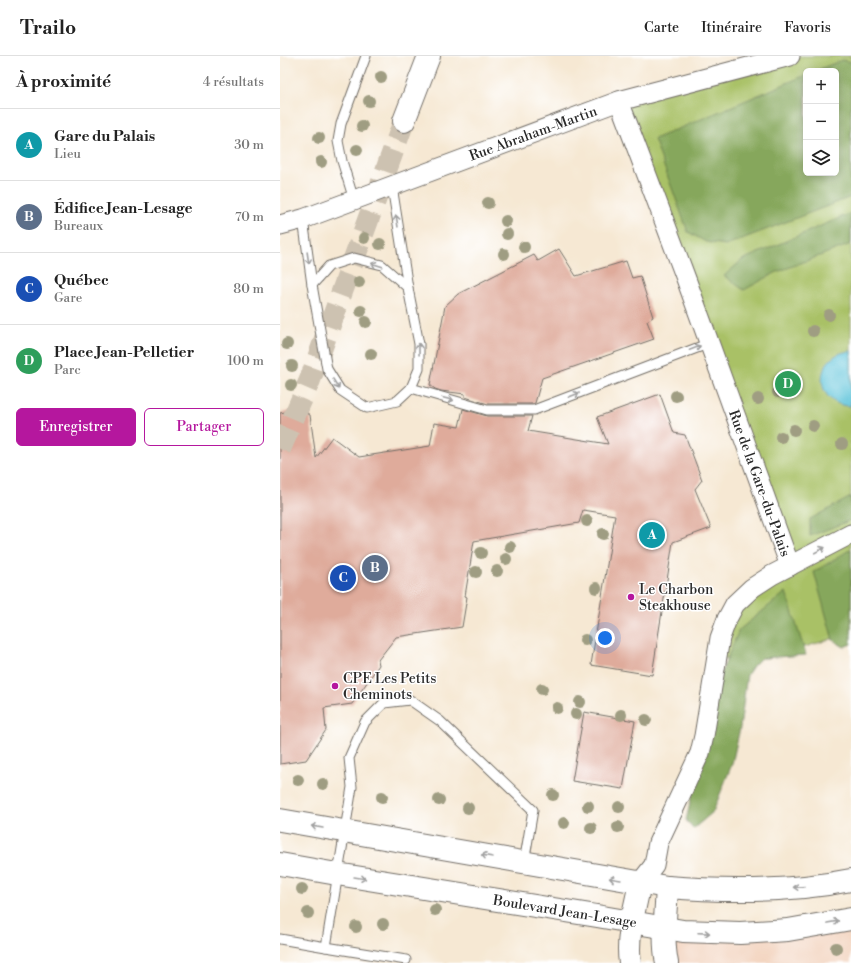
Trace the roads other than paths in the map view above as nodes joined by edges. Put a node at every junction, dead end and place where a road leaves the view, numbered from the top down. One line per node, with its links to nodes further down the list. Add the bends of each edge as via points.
1 (366, 56): 7 (lane, via 341,124 338,141)
2 (429, 56): 5 (main road)
3 (790, 56): 4 (street, Rue Abraham-Martin)
4 (619, 101): 6 (street, Rue Abraham-Martin); 12 (street, Rue de la Gare-du-Palais)
5 (404, 121)
6 (392, 186): 7 (street, Rue Abraham-Martin); 11 (lane, one-way to 6)
7 (354, 200): 8 (street, Rue Abraham-Martin)
8 (303, 219): 9 (street, Rue Abraham-Martin); 10 (lane, one-way to 10)
9 (280, 225)
10 (312, 285): 11 (lane, one-way to 10, via 382,265 354,258 329,266); 13 (lane, one-way to 13, via 328,369 340,390 367,408 397,401)
11 (408, 288): 13 (lane, one-way to 11, via 419,369 419,344)
12 (710, 343): 13 (lane, one-way to 12, via 487,410 534,410); 15 (street, Rue de la Gare-du-Palais)
13 (411, 388)
14 (851, 534): 15 (street, one-way to 14)
15 (790, 566): 20 (street, Rue de la Gare-du-Palais, via 752,588 736,604 727,619 720,638 700,753 660,837)
16 (280, 820): 17 (main road, one-way to 16)
17 (344, 832): 18 (main road, one-way to 17); 18 (lane, via 352,787 349,758 365,722 384,703 410,700 440,721 533,810); 21 (lane)
18 (524, 863): 23 (main road, one-way to 18)
19 (280, 864): 21 (main road, Boulevard Jean-Lesage)
20 (654, 865): 23 (street, Rue de la Gare-du-Palais); 24 (street)
21 (337, 874): 26 (main road, Boulevard Jean-Lesage, one-way to 26); 29 (lane)
22 (851, 880): 24 (main road, one-way to 24, via 760,890 721,891)
23 (640, 883): 24 (main road); 26 (main road, Rue de la Gare-du-Palais)
24 (667, 887): 27 (main road)
25 (851, 919): 27 (main road, Boulevard Jean-Lesage, one-way to 25, via 740,933 788,930)
26 (632, 922): 27 (main road, Boulevard Jean-Lesage); 31 (main road, Rue de la Gare-du-Palais)
27 (665, 929): 32 (main road)
28 (280, 939): 29 (lane)
29 (326, 947): 30 (lane)
30 (406, 960)
31 (630, 963)
32 (667, 963)

